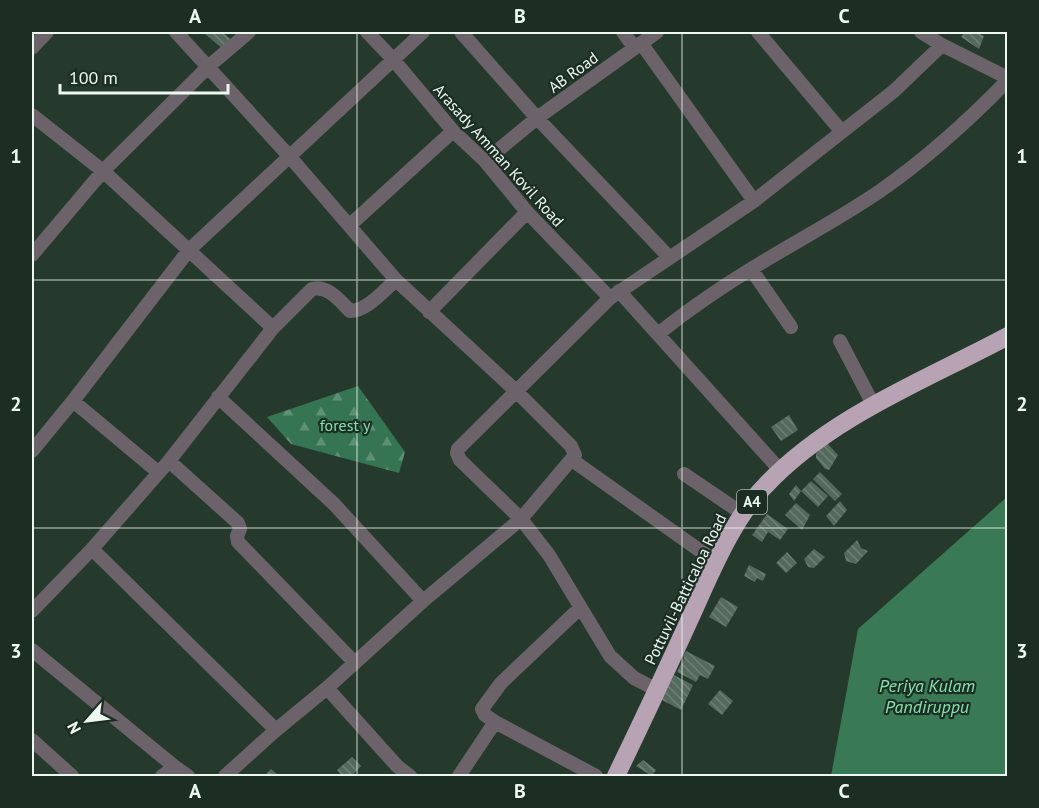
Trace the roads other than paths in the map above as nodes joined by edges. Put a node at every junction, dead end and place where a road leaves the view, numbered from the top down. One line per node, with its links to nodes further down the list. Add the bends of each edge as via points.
1 (176, 32): 15 (street)
2 (249, 32): 15 (street)
3 (367, 32): 14 (street, Arasady Amman Kovil Road)
4 (423, 32): 14 (street)
5 (461, 32): 18 (street)
6 (623, 32): 12 (street)
7 (657, 32): 12 (street, AB Road)
8 (758, 32): 20 (street)
9 (921, 32): 11 (street)
10 (42, 33): 13 (street)
11 (938, 39): 16 (street); 20 (street, via 894,91)
12 (638, 45): 18 (street, AB Road); 24 (street)
13 (32, 48)
14 (392, 58): 19 (street, Arasady Amman Kovil Road); 21 (street)
15 (209, 66): 21 (street); 23 (street)
16 (1008, 79): 30 (street, via 978,110 882,190)
17 (32, 115): 23 (street)
18 (537, 118): 22 (street, AB Road); 29 (street)
19 (453, 131): 22 (street, Arasady Amman Kovil Road); 26 (street)
20 (842, 132): 24 (street)
21 (290, 157): 26 (street); 27 (street)
22 (485, 161): 25 (street, Arasady Amman Kovil Road)
23 (103, 171): 27 (street); 28 (street)
24 (754, 201): 29 (street)
25 (527, 212): 32 (street, Arasady Amman Kovil Road); 33 (street)
26 (350, 225): 31 (street)
27 (189, 250): 35 (street); 41 (street)
28 (32, 255)
29 (669, 257): 32 (street)
30 (751, 269): 34 (street); 36 (street)
31 (396, 280): 33 (street); 35 (street, via 353,312 331,292 315,288)
32 (615, 295): 36 (street, Arasady Amman Kovil Road); 39 (street)
33 (429, 312): 39 (street)
34 (791, 327)
35 (273, 328): 40 (street)
36 (658, 334): 46 (street, Arasady Amman Kovil Road)
37 (1008, 336): 42 (highway, Pottuvil-Batticaloa Road / A4)
38 (840, 341): 42 (street)
39 (516, 391): 44 (street, via 571,446 575,455); 50 (street, via 457,453)
40 (218, 397): 45 (street); 53 (street, via 334,504)
41 (73, 401): 43 (street); 47 (street)
42 (874, 406): 46 (highway, Pottuvil-Batticaloa Road / A4, via 815,442)
43 (32, 451)
44 (572, 460): 50 (street); 52 (street)
45 (169, 461): 47 (street); 57 (street, via 238,523 238,542)
46 (780, 470): 49 (highway, Pottuvil-Batticaloa Road / A4)
47 (158, 472): 51 (street)
48 (684, 474): 49 (street)
49 (743, 514): 52 (highway, Pottuvil-Batticaloa Road / A4)
50 (520, 519): 53 (street); 54 (street, via 549,555)
51 (92, 549): 55 (street); 61 (street)
52 (716, 562): 59 (highway, Pottuvil-Batticaloa Road / A4)
53 (423, 601): 57 (street)
54 (580, 608): 59 (street, via 610,656 634,678); 60 (street, via 501,683 482,709)
55 (32, 611)
56 (32, 650): 63 (street)
57 (355, 663): 58 (street)
58 (327, 688): 61 (street); 68 (street)
59 (657, 690): 71 (highway, Pottuvil-Batticaloa Road / A4)
60 (495, 722): 69 (street); 70 (street)
61 (276, 730): 67 (street)
62 (32, 740): 64 (street)
63 (176, 767): 65 (street); 66 (street)
64 (72, 777)
65 (162, 777)
66 (188, 777)
67 (225, 777)
68 (410, 777)
69 (459, 777)
70 (596, 777)
71 (616, 777)

